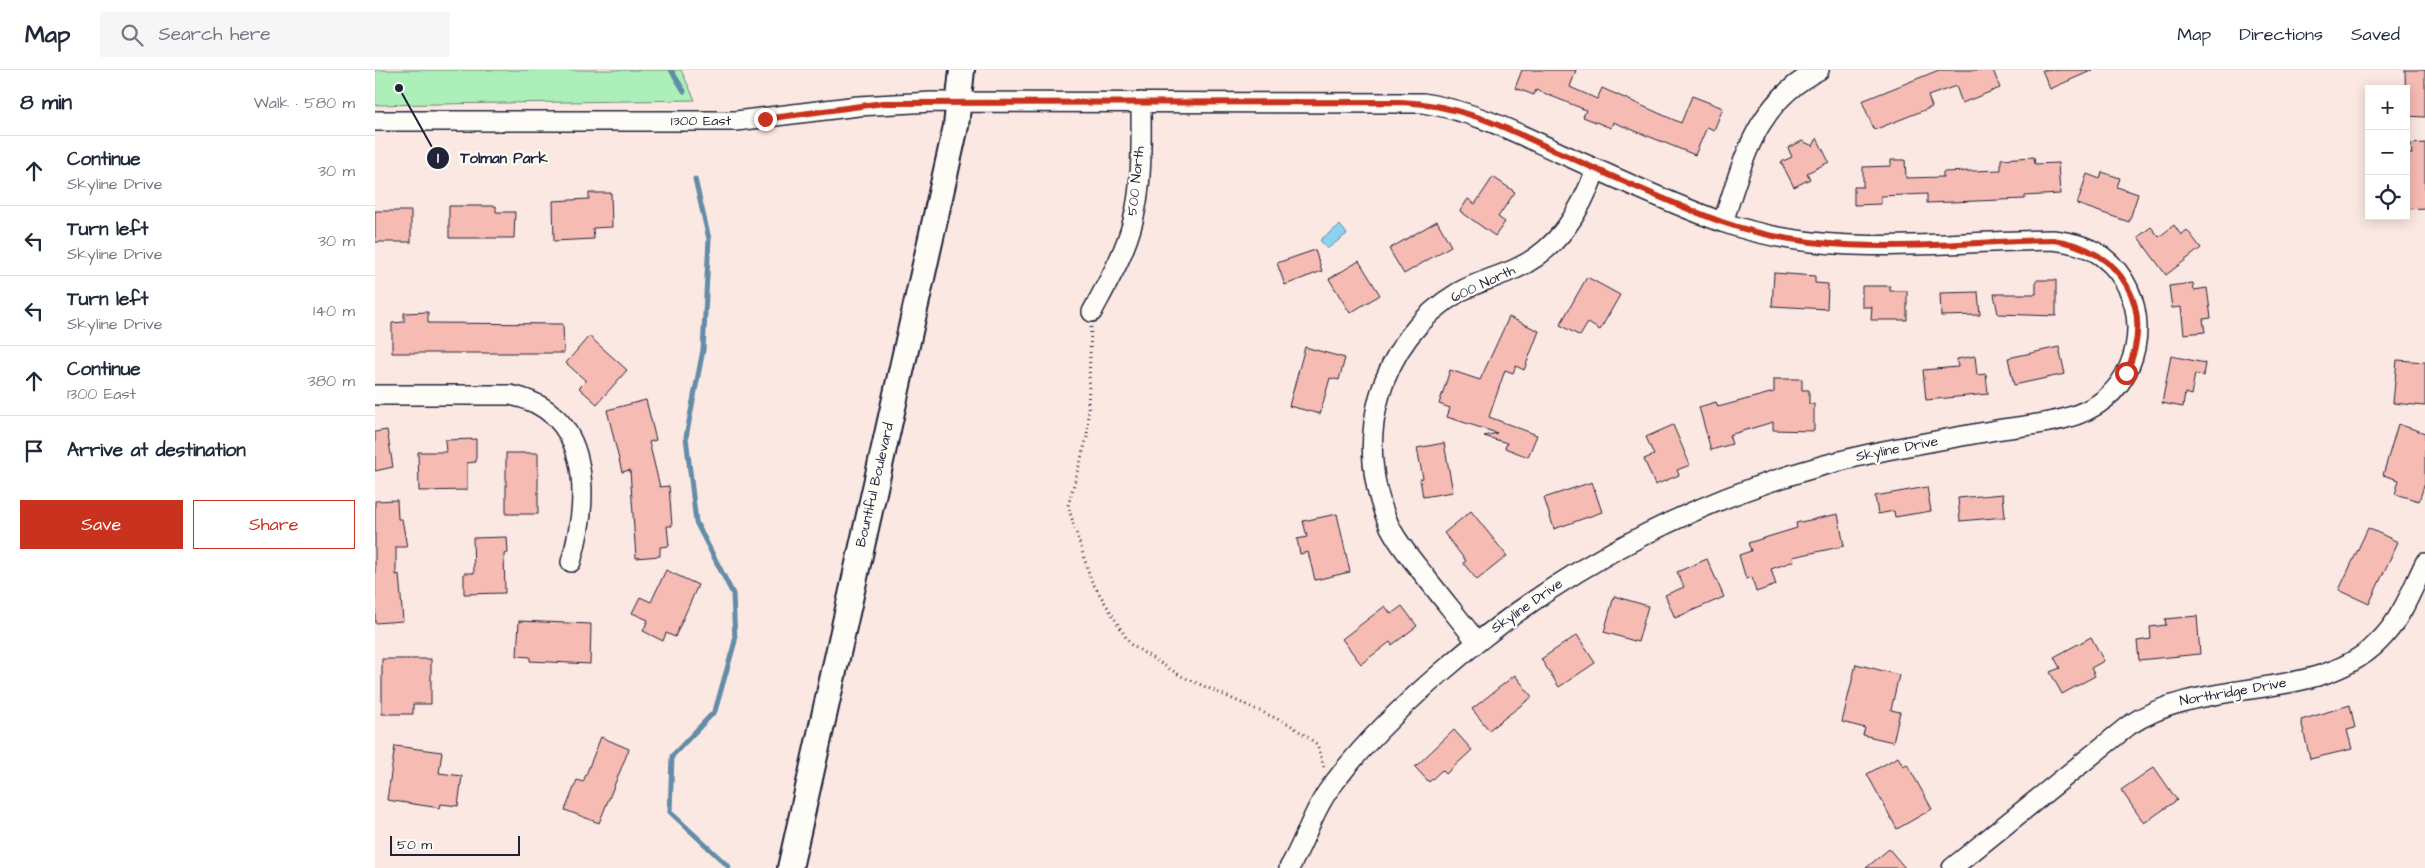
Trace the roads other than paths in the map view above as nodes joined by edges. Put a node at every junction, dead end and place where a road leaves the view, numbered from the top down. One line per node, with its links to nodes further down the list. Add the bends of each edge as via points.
1 (962, 70): 3 (main road, Bountiful Boulevard)
2 (1819, 70): 7 (street, via 1786,92 1757,128)
3 (960, 102): 4 (street, 1300 East); 5 (street, 1300 East, via 883,103 736,121); 13 (main road, Bountiful Boulevard)
4 (1141, 102): 6 (street, 1300 East, via 1423,103 1473,114); 8 (street, 500 North, via 1140,170 1133,221 1117,264)
5 (375, 121)
6 (1595, 169): 7 (street, 1300 East); 12 (street, 600 North, via 1577,213 1556,240 1535,258 1459,292 1428,316 1401,348 1379,391 1374,415 1372,461 1382,508 1403,548)
7 (1723, 222): 12 (street, Skyline Drive, via 1800,240 1868,247 2032,240 2072,242 2103,257 2127,285 2138,323 2134,358 2117,387 2104,400 2076,415 1906,446 1820,466 1777,478 1699,508 1589,564)
8 (1092, 312)
9 (375, 395): 10 (street, via 510,395 530,401 553,414 569,433 579,462 580,519)
10 (571, 562)
11 (2425, 563): 15 (street, Northridge Drive, via 2405,605 2389,629 2356,659 2305,679 2194,697 2153,710 2128,726)
12 (1477, 642): 14 (street, Skyline Drive, via 1412,698 1330,788)
13 (790, 868)
14 (1289, 868)
15 (1952, 868)

